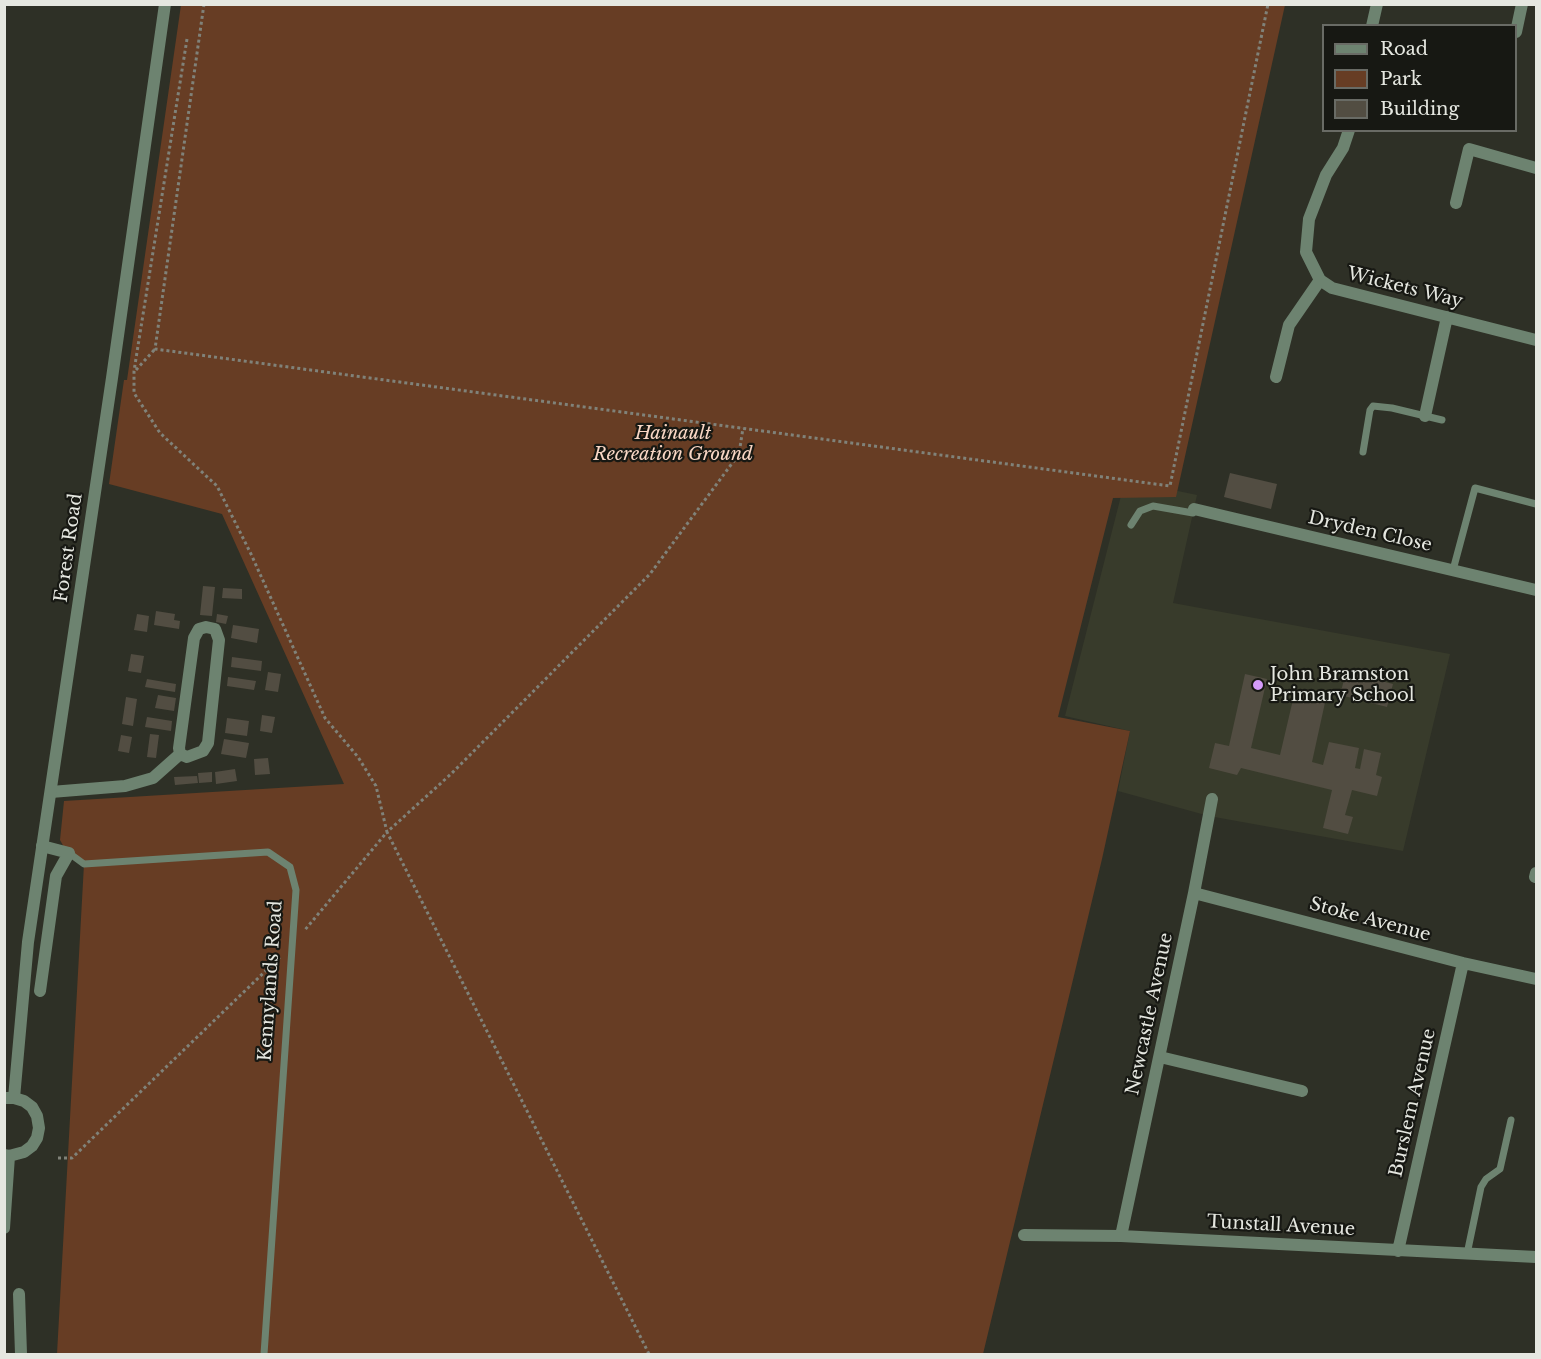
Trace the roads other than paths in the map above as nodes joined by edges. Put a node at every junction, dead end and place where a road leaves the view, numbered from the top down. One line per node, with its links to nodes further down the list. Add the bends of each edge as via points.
1 (165, 4): 22 (street, Forest Road)
2 (1377, 4): 4 (street)
3 (1522, 4): 5 (street)
4 (1372, 24)
5 (1517, 24)
6 (1348, 132): 9 (street, Wickets Way, via 1309,219 1306,252)
7 (1536, 168): 8 (street, via 1469,149)
8 (1456, 203)
9 (1320, 280): 10 (street, Wickets Way, via 1332,288); 12 (street, via 1289,325)
10 (1447, 317): 11 (street, Wickets Way); 13 (street)
11 (1536, 340)
12 (1275, 377)
13 (1425, 416): 14 (lane); 15 (lane, via 1373,405)
14 (1443, 420)
15 (1363, 452)
16 (1536, 504): 19 (lane, via 1475,488)
17 (1194, 509): 18 (lane, via 1193,513 1153,506 1140,511); 19 (street, Dryden Close)
18 (1131, 525)
19 (1453, 570): 20 (street, Dryden Close)
20 (1536, 590)
21 (180, 754): 21 (street, via 194,638 199,628 206,627 215,630 219,640 208,742 203,751 188,757); 22 (street, via 153,778 124,786)
22 (51, 792): 24 (street, Forest Road)
23 (1212, 799): 26 (street, Newcastle Avenue)
24 (42, 846): 25 (street, Kennylands Road); 32 (street, Forest Road)
25 (69, 852): 29 (street, via 56,876); 43 (lane, Kennylands Road, via 84,864 267,852 290,867 296,890)
26 (1194, 893): 27 (street, Stoke Avenue); 30 (street, Newcastle Avenue)
27 (1463, 963): 28 (street, Stoke Avenue); 38 (street, Burslem Avenue)
28 (1536, 979)
29 (40, 991)
30 (1160, 1057): 31 (street); 37 (street, Newcastle Avenue)
31 (1302, 1091)
32 (9, 1098): 34 (street, via 32,1107 39,1128 32,1146)
33 (1511, 1119): 39 (lane, via 1500,1169 1481,1187)
34 (7, 1155): 35 (street)
35 (4, 1228)
36 (1024, 1235): 37 (street, Tunstall Avenue)
37 (1120, 1236): 38 (street, Tunstall Avenue)
38 (1398, 1251): 39 (street, Tunstall Avenue)
39 (1467, 1254): 40 (street, Tunstall Avenue)
40 (1536, 1257)
41 (18, 1294): 42 (street)
42 (21, 1354)
43 (264, 1354)

